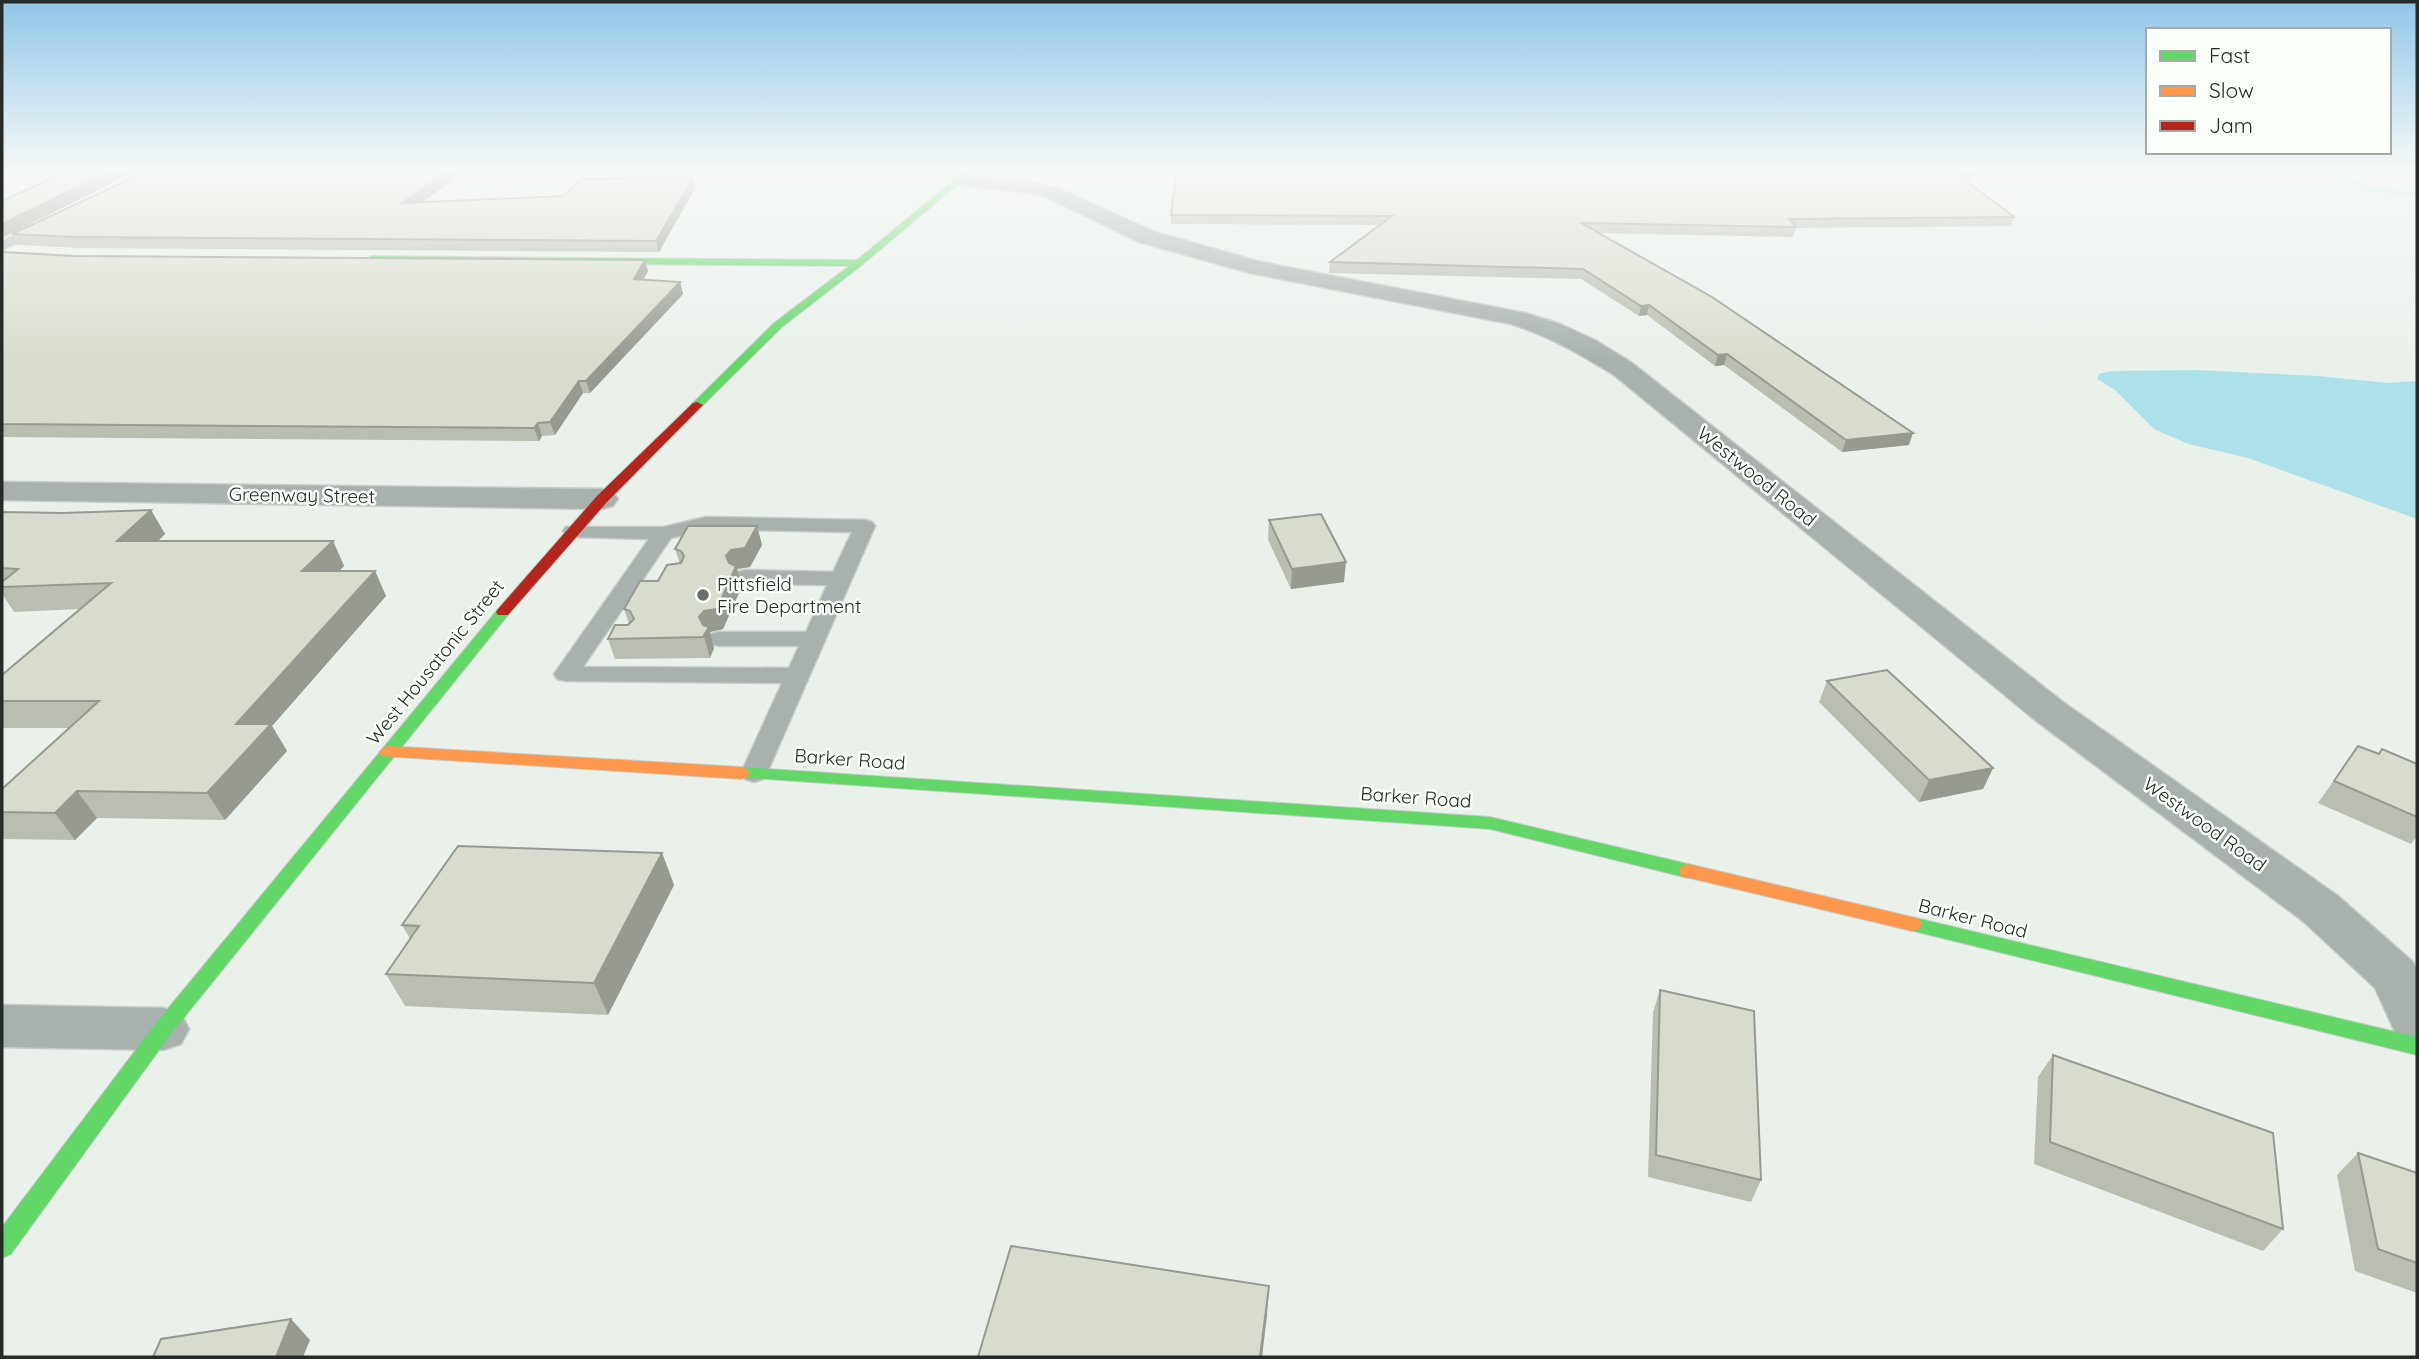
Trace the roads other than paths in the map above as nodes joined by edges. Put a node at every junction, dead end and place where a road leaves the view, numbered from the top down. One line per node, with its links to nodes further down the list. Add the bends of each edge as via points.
1 (28, 233): 4 (lane)
2 (895, 233): 8 (main road, West Housatonic Street)
3 (1139, 233): 23 (street, Westwood Road, via 1258,268 1516,318 1586,346 1701,430 2049,711 2321,909 2395,976)
4 (2, 246)
5 (2, 254): 6 (main road)
6 (28, 255)
7 (355, 259): 8 (main road)
8 (859, 263): 10 (main road, West Housatonic Street, via 778,325)
9 (2, 491): 10 (street, Greenway Street)
10 (603, 499): 11 (main road, West Housatonic Street)
11 (573, 531): 12 (lane); 20 (main road, West Housatonic Street)
12 (664, 533): 14 (lane, via 706,523 865,526); 15 (lane, via 644,577)
13 (745, 578): 14 (lane)
14 (842, 579): 18 (lane)
15 (590, 637): 16 (lane); 19 (lane, via 566,674)
16 (615, 638)
17 (719, 639): 18 (lane)
18 (815, 639): 19 (lane)
19 (799, 676): 21 (lane)
20 (387, 752): 21 (main road, Barker Road); 24 (main road, West Housatonic Street)
21 (754, 773): 25 (main road, Barker Road, via 1490,823)
22 (2, 1026): 24 (street)
23 (2417, 1026)
24 (163, 1029): 26 (main road, West Housatonic Street)
25 (2417, 1046)
26 (2, 1246)

